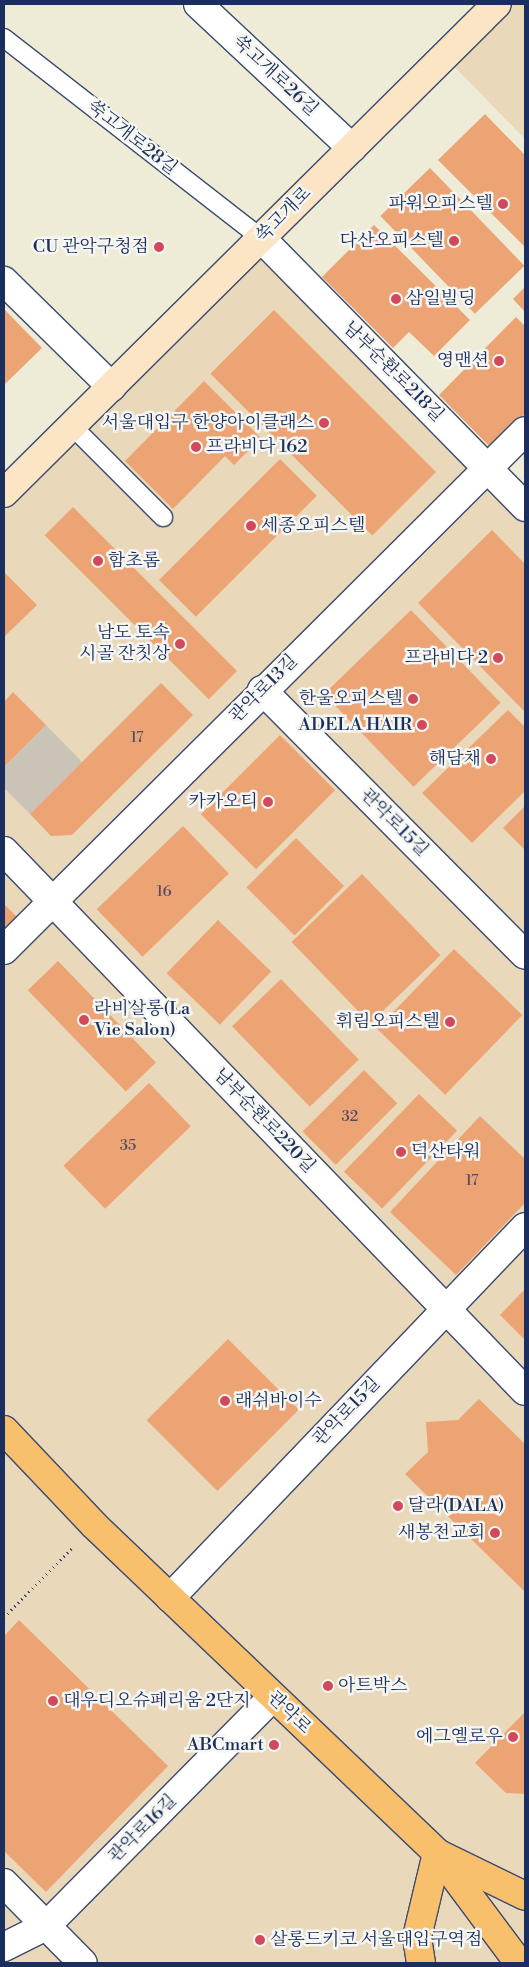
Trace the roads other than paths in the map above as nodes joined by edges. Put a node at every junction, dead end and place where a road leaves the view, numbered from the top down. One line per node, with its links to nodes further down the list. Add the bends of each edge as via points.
1 (198, 4): 4 (street, 쑥고개로26길)
2 (497, 4): 4 (main road, 쑥고개로)
3 (4, 38): 5 (lane, 쑥고개로28길)
4 (352, 148): 5 (main road, 쑥고개로)
5 (261, 238): 7 (main road, 쑥고개로); 10 (street, 남부순환로218길)
6 (4, 281): 7 (street)
7 (112, 387): 8 (main road, 쑥고개로)
8 (72, 426): 11 (main road, 쑥고개로); 13 (lane)
9 (525, 430): 10 (street, 관악로13길)
10 (488, 468): 12 (street, 남부순환로218길); 14 (street, 관악로13길)
11 (4, 493)
12 (525, 507)
13 (163, 517)
14 (262, 690): 16 (street, 관악로13길); 18 (street, 관악로15길)
15 (4, 851): 16 (street, 남부순환로220길)
16 (53, 901): 17 (street, 관악로13길); 20 (street, 남부순환로220길)
17 (4, 950)
18 (525, 955)
19 (525, 1227): 20 (street, 관악로15길)
20 (444, 1310): 21 (street, 남부순환로220길); 23 (street, 관악로15길)
21 (525, 1391)
22 (4, 1430): 23 (main road, 관악로, via 94,1525)
23 (170, 1598): 24 (main road, 관악로)
24 (272, 1698): 25 (main road, 관악로); 28 (street, 관악로16길)
25 (437, 1853): 27 (main road); 31 (main road, via 417,1937); 32 (main road, 관악로)
26 (4, 1883): 28 (street)
27 (525, 1896)
28 (46, 1926): 29 (street, 관악로16길); 30 (street)
29 (4, 1946)
30 (83, 1963)
31 (421, 1963)
32 (519, 1963)

